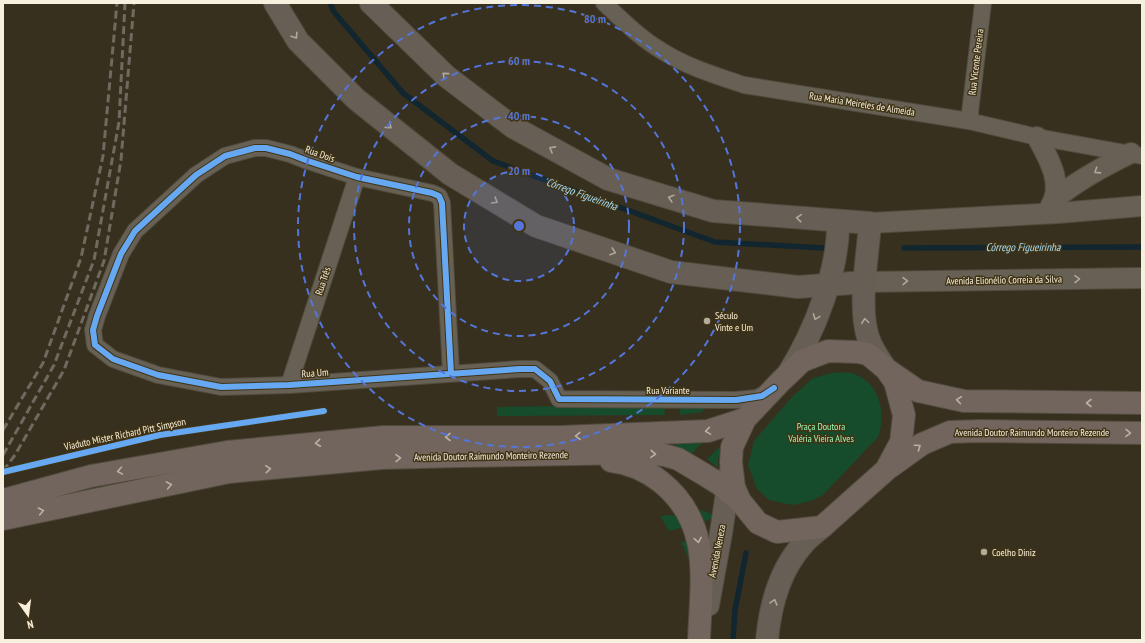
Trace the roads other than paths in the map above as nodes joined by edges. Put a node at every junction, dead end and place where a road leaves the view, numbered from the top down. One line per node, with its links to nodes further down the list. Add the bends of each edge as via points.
1 (275, 3): 15 (main road, one-way to 15, via 298,41 356,99 450,174 536,226 671,272 790,286)
2 (371, 3): 11 (main road, one-way to 2, via 713,211 608,179 513,127 446,76)
3 (604, 3): 5 (street, Rua Maria Meireles de Almeida, via 630,28 663,52 721,78 744,85)
4 (983, 3): 5 (street, Rua Vicente Pereira)
5 (968, 121): 6 (street, Rua Maria Meireles de Almeida)
6 (1038, 137): 7 (street, Rua Maria Meireles de Almeida); 9 (street, via 1053,170)
7 (1137, 155): 9 (street, one-way to 9, via 1100,168 1070,187)
8 (356, 177): 16 (street, Rua Dois, via 266,148 255,148 225,156 196,174 135,231 121,254); 18 (street, Rua Dois, via 432,193 439,196 442,202); 20 (street, Rua Três)
9 (1050, 206): 10 (street); 12 (street)
10 (1142, 206)
11 (838, 222): 12 (main road); 15 (main road, via 838,239)
12 (870, 223): 14 (main road)
13 (1142, 278): 14 (street, Avenida Elionélio Correia da Silva, one-way to 13)
14 (866, 282): 15 (main road); 17 (main road, one-way to 14, via 866,332 863,306)
15 (827, 286): 19 (main road, one-way to 19, via 803,350)
16 (97, 316): 20 (street, Rua Um, via 93,335 97,349 138,369 181,381 221,387)
17 (886, 369): 19 (main road, via 868,354 835,351 819,354 802,362); 23 (main road, one-way to 17, via 964,401 918,391); 28 (main road, via 895,382 904,415 901,442)
18 (451, 373): 20 (street, Rua Um); 21 (street, Rua Um, via 535,369 550,381)
19 (781, 381): 22 (street, Rua Variante, via 757,398); 24 (main road)
20 (289, 384)
21 (559, 399): 22 (street, Rua Variante)
22 (705, 400): 24 (street, Rua Variante, via 738,409 745,414)
23 (1142, 403)
24 (745, 419): 27 (main road, Avenida Doutor Raimundo Monteiro Rezende, one-way to 27, via 708,431 560,437 384,437); 29 (main road, via 732,447)
25 (1142, 433): 28 (main road, Avenida Doutor Raimundo Monteiro Rezende, one-way to 25, via 922,444 950,432)
26 (462, 456): 27 (main road, Avenida Doutor Raimundo Monteiro Rezende, one-way to 26); 29 (main road, Avenida Doutor Raimundo Monteiro Rezende, one-way to 29, via 633,453 664,455 678,459); 33 (main road, one-way to 33, via 614,462 637,467 657,479 675,493 689,514 696,531 702,557)
27 (228, 462): 30 (main road, one-way to 30, via 91,476); 31 (main road, one-way to 27)
28 (886, 470): 32 (main road)
29 (734, 496): 32 (main road, via 758,523 777,532); 33 (main road, Avenida Veneza)
30 (3, 500)
31 (3, 519)
32 (822, 527): 34 (main road, one-way to 32, via 774,599 791,561 803,544)
33 (701, 640)
34 (767, 640)

